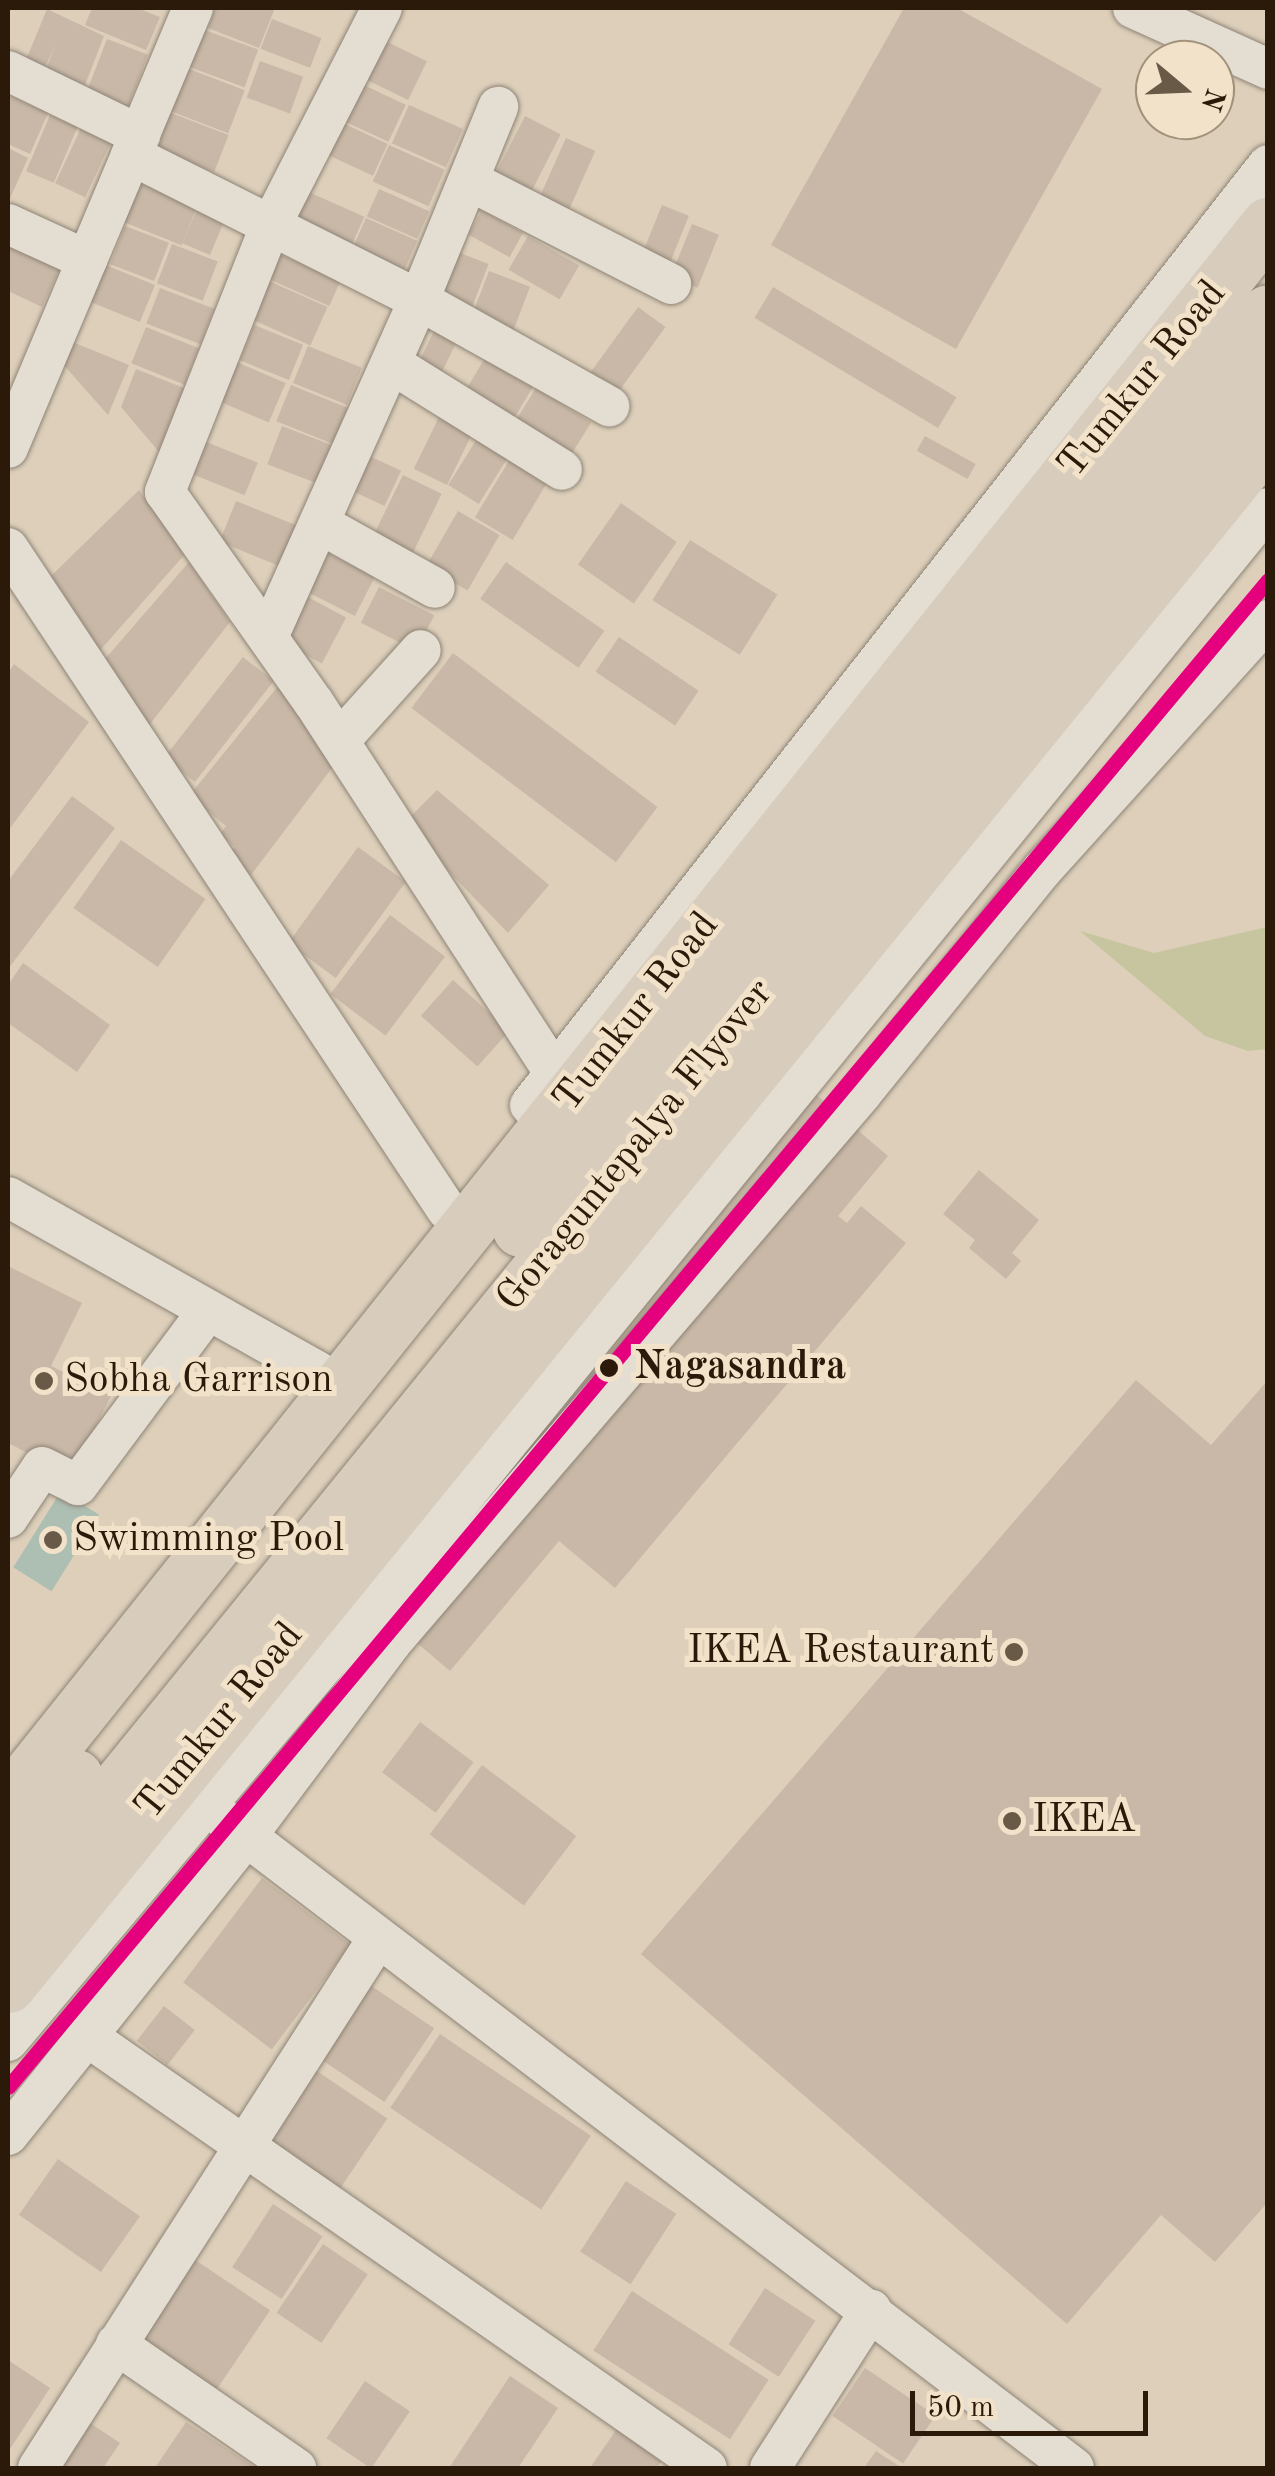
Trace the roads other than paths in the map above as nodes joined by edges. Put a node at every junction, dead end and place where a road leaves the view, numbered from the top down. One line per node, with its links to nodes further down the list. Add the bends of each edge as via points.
1 (193, 8): 7 (street)
2 (382, 8): 12 (street)
3 (1134, 8): 4 (street)
4 (1268, 68)
5 (8, 71): 7 (street)
6 (498, 106): 9 (street)
7 (136, 145): 12 (street); 13 (street)
8 (1268, 165): 32 (street)
9 (470, 181): 14 (street); 15 (street)
10 (8, 224): 13 (street)
11 (1268, 225): 39 (highway, Tumkur Road)
12 (268, 229): 15 (street); 29 (street, via 165,492)
13 (87, 260): 17 (street)
14 (670, 284)
15 (418, 300): 18 (street); 20 (street)
16 (1268, 312): 42 (highway, Goraguntepalya Flyover)
17 (23, 363): 22 (street)
18 (392, 364): 23 (street); 25 (street)
19 (1268, 373): 43 (highway, Goraguntepalya Flyover)
20 (609, 406)
21 (1268, 437): 45 (highway, Tumkur Road)
22 (8, 448)
23 (562, 470)
24 (1268, 508): 40 (street, via 395,1581)
25 (322, 525): 27 (street); 29 (street)
26 (8, 548): 34 (street)
27 (436, 588)
28 (1268, 620): 41 (street, via 1042,870 862,1093 391,1642)
29 (268, 637): 31 (street)
30 (421, 650): 31 (street)
31 (339, 740): 32 (street)
32 (555, 1074): 34 (street)
33 (8, 1197): 35 (street)
34 (447, 1210): 36 (street)
35 (206, 1312): 36 (street); 37 (street, via 78,1485 42,1467)
36 (318, 1372): 38 (street)
37 (8, 1518)
38 (8, 1761)
39 (8, 1802)
40 (202, 1803): 41 (street); 47 (street)
41 (246, 1837): 44 (street); 46 (street)
42 (8, 1860)
43 (8, 1922)
44 (378, 1938): 49 (street); 50 (street)
45 (8, 1985)
46 (88, 2038): 48 (street); 49 (street)
47 (8, 2041)
48 (8, 2134)
49 (245, 2146): 51 (street); 54 (street)
50 (871, 2310): 55 (street); 56 (street)
51 (116, 2344): 52 (street); 53 (street)
52 (38, 2468)
53 (296, 2468)
54 (706, 2468)
55 (770, 2468)
56 (1074, 2468)

